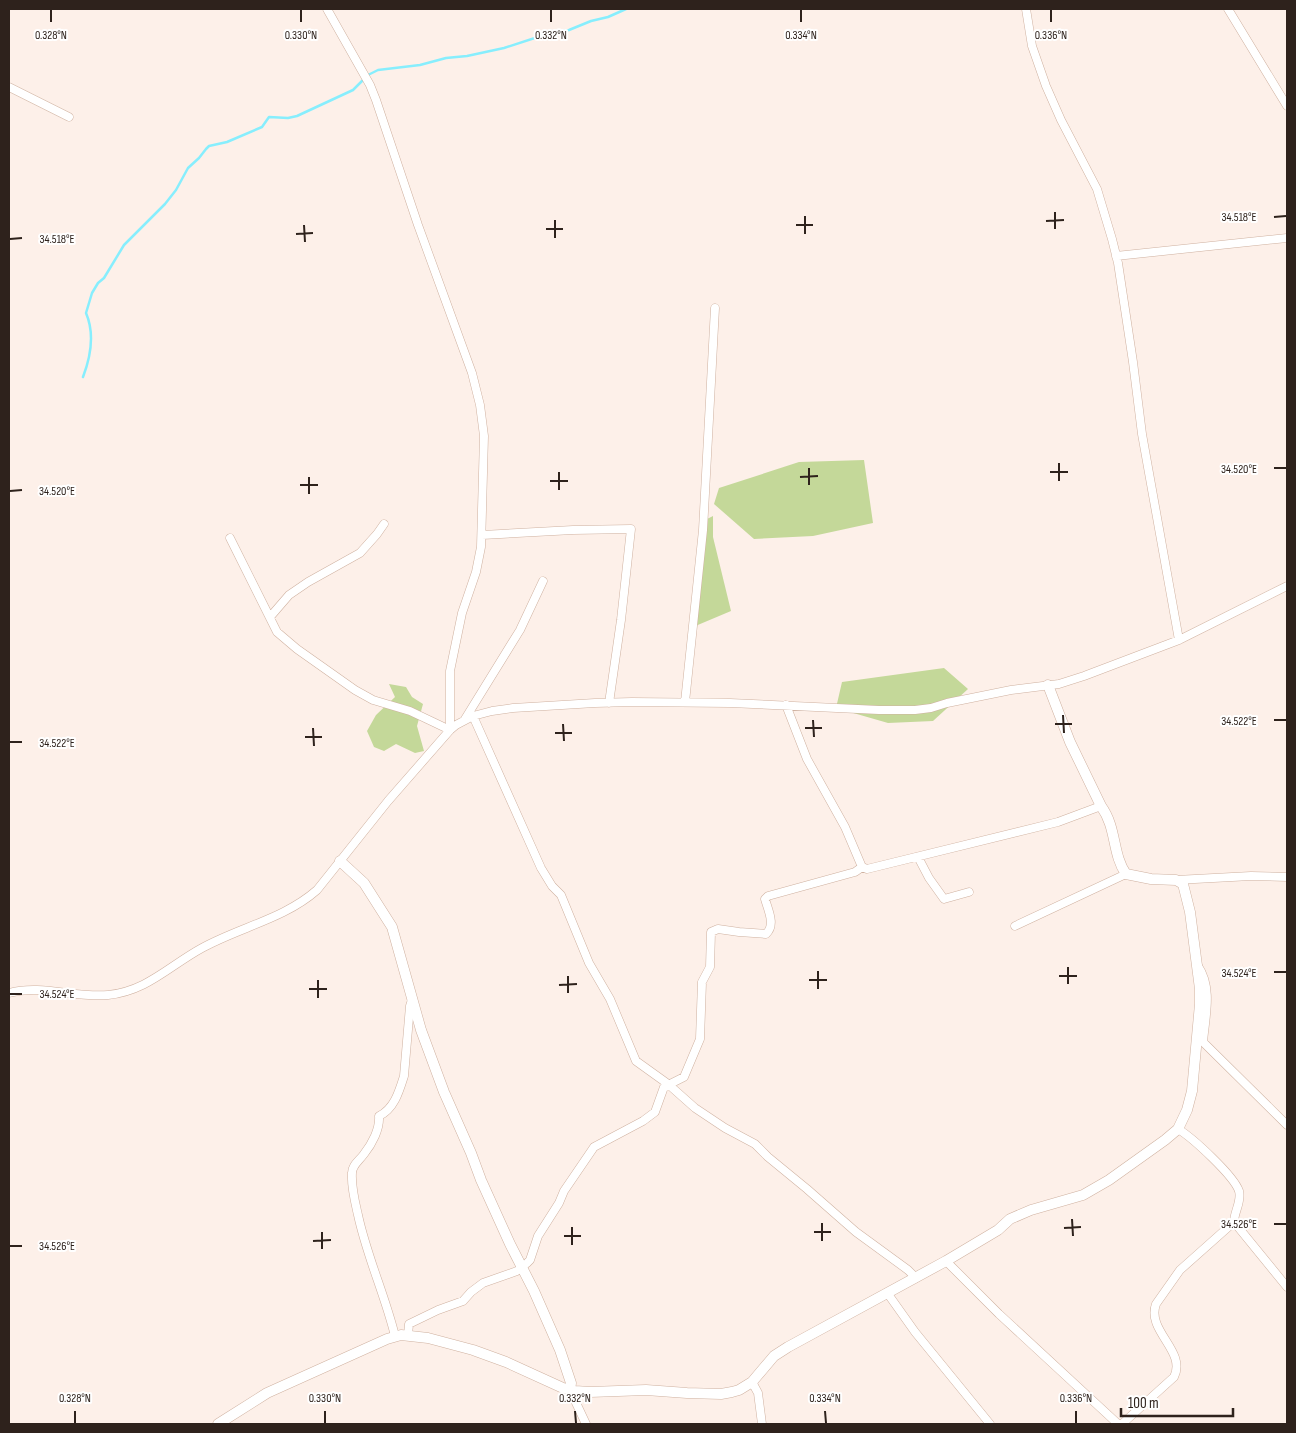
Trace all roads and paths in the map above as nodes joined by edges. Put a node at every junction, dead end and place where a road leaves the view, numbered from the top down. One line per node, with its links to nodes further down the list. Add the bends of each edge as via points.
1 (327, 9): 11 (street, via 376,100 472,373 484,436)
2 (1026, 9): 8 (street, via 1032,46 1046,86 1097,189)
3 (1228, 9): 5 (street)
4 (9, 87): 6 (street)
5 (1287, 106)
6 (69, 116)
7 (1287, 238): 8 (street)
8 (1116, 256): 16 (street)
9 (715, 308): 18 (street, via 703,530)
10 (384, 524): 15 (street, via 360,553 289,595)
11 (482, 535): 19 (street, via 631,529); 23 (street, via 476,572 462,613 450,671)
12 (230, 538): 15 (street)
13 (543, 581): 22 (street, via 520,630)
14 (1287, 586): 16 (street)
15 (270, 617): 23 (street, via 277,632 355,690)
16 (1179, 640): 17 (street)
17 (1048, 686): 20 (street, via 1011,690 915,710); 24 (street, via 1070,742)
18 (685, 702): 19 (street); 20 (street)
19 (609, 703): 21 (street, via 513,708)
20 (786, 705): 27 (street, via 807,759)
21 (474, 716): 22 (street); 36 (street, via 542,868 561,895 636,1061)
22 (464, 721): 23 (street)
23 (450, 730): 26 (street)
24 (1101, 806): 25 (street, via 1058,822); 28 (street, via 1107,815 1118,858)
25 (918, 857): 27 (street, via 867,869); 31 (street, via 944,898)
26 (340, 861): 34 (street, via 317,890 298,904 278,916 201,948 139,988 107,995 42,990); 35 (street, via 364,883 392,927)
27 (862, 867): 36 (street, via 856,872 768,896 765,899 772,921 766,934 718,929 711,932 710,967 702,982 700,1039 684,1077)
28 (1126, 874): 30 (street); 32 (street)
29 (1287, 877): 30 (street)
30 (1176, 880): 33 (street, via 1183,884)
31 (969, 892)
32 (1015, 926)
33 (1197, 964): 37 (street, via 1204,974 1208,996 1204,1042); 38 (street, via 1200,1004 1192,1090)
34 (9, 993)
35 (413, 998): 41 (street, via 444,1092); 46 (street, via 402,1083 391,1107 379,1116 376,1133 352,1172 354,1201 362,1234)
36 (668, 1084): 41 (street, via 655,1112 594,1147 538,1236 530,1260); 42 (street, via 695,1108 755,1144 856,1232)
37 (1287, 1125)
38 (1178, 1129): 39 (street, via 1208,1153 1239,1192); 40 (street, via 1091,1191 1022,1214)
39 (1234, 1222): 43 (street); 54 (street, via 1180,1270 1156,1304 1155,1320 1177,1360 1177,1371)
40 (946, 1261): 42 (street); 53 (street)
41 (522, 1266): 45 (street, via 517,1271 483,1283 463,1301 410,1324); 48 (street, via 562,1355 571,1383)
42 (916, 1278): 44 (street)
43 (1287, 1287)
44 (888, 1294): 47 (street, via 774,1356); 52 (street)
45 (408, 1335): 46 (street); 48 (street, via 473,1350)
46 (395, 1336): 49 (street, via 268,1393)
47 (752, 1382): 48 (street, via 739,1390 722,1394); 51 (street, via 758,1394)
48 (570, 1390): 50 (street)
49 (218, 1424)
50 (586, 1424)
51 (762, 1424)
52 (990, 1424)
53 (1118, 1424)
54 (1122, 1424)

